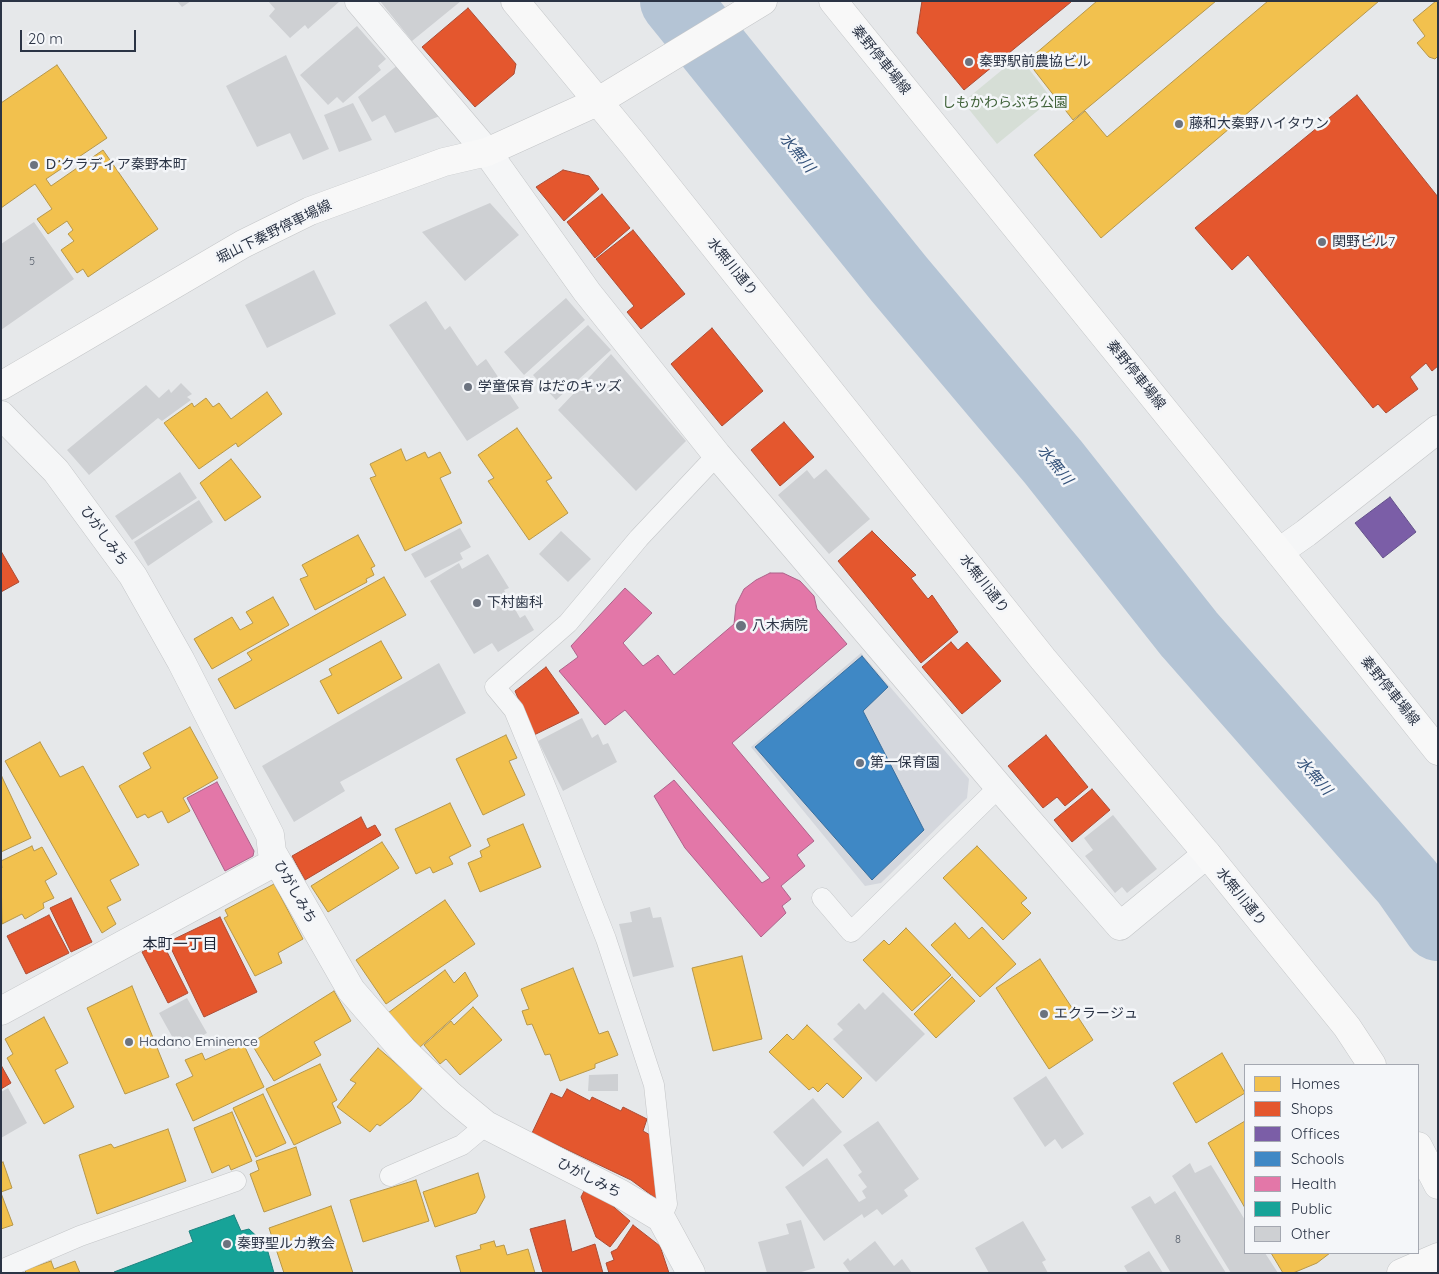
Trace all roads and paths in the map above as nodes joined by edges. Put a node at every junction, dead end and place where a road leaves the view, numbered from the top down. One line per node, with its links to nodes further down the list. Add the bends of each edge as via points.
1 (359, 1): 6 (street)
2 (515, 1): 5 (main road, 水無川通り)
3 (763, 1): 5 (main road, 堀山下秦野停車場線)
4 (833, 1): 11 (main road, 秦野停車場線)
5 (608, 96): 6 (main road, 堀山下秦野停車場線); 14 (main road, 水無川通り, via 671,191 1043,659)
6 (487, 152): 7 (main road, 堀山下秦野停車場線, via 444,162 310,211 243,244); 10 (street, via 587,292)
7 (1, 386)
8 (1, 415): 15 (street, ひがしみち, via 56,471 133,576 181,661 270,834)
9 (1438, 429): 11 (street)
10 (718, 455): 13 (street); 24 (lane, via 639,538 568,623 495,687 514,710 554,807 606,939 654,1085 667,1204)
11 (1280, 552): 12 (main road, 秦野停車場線)
12 (1438, 751)
13 (999, 787): 14 (street, via 1120,926); 16 (lane, via 851,932)
14 (1207, 854): 18 (main road, 水無川通り, via 1347,1027)
15 (276, 861): 17 (street); 19 (street, ひがしみち, via 351,990 403,1050)
16 (822, 898)
17 (1, 1011)
18 (1371, 1064)
19 (486, 1125): 21 (lane, via 462,1145); 24 (street, ひがしみち)
20 (1419, 1148): 23 (main road)
21 (390, 1176)
22 (236, 1181): 26 (lane, via 80,1236)
23 (1438, 1185)
24 (661, 1218): 27 (street)
25 (1438, 1257): 28 (main road)
26 (1, 1270)
27 (691, 1273)
28 (1402, 1273)

